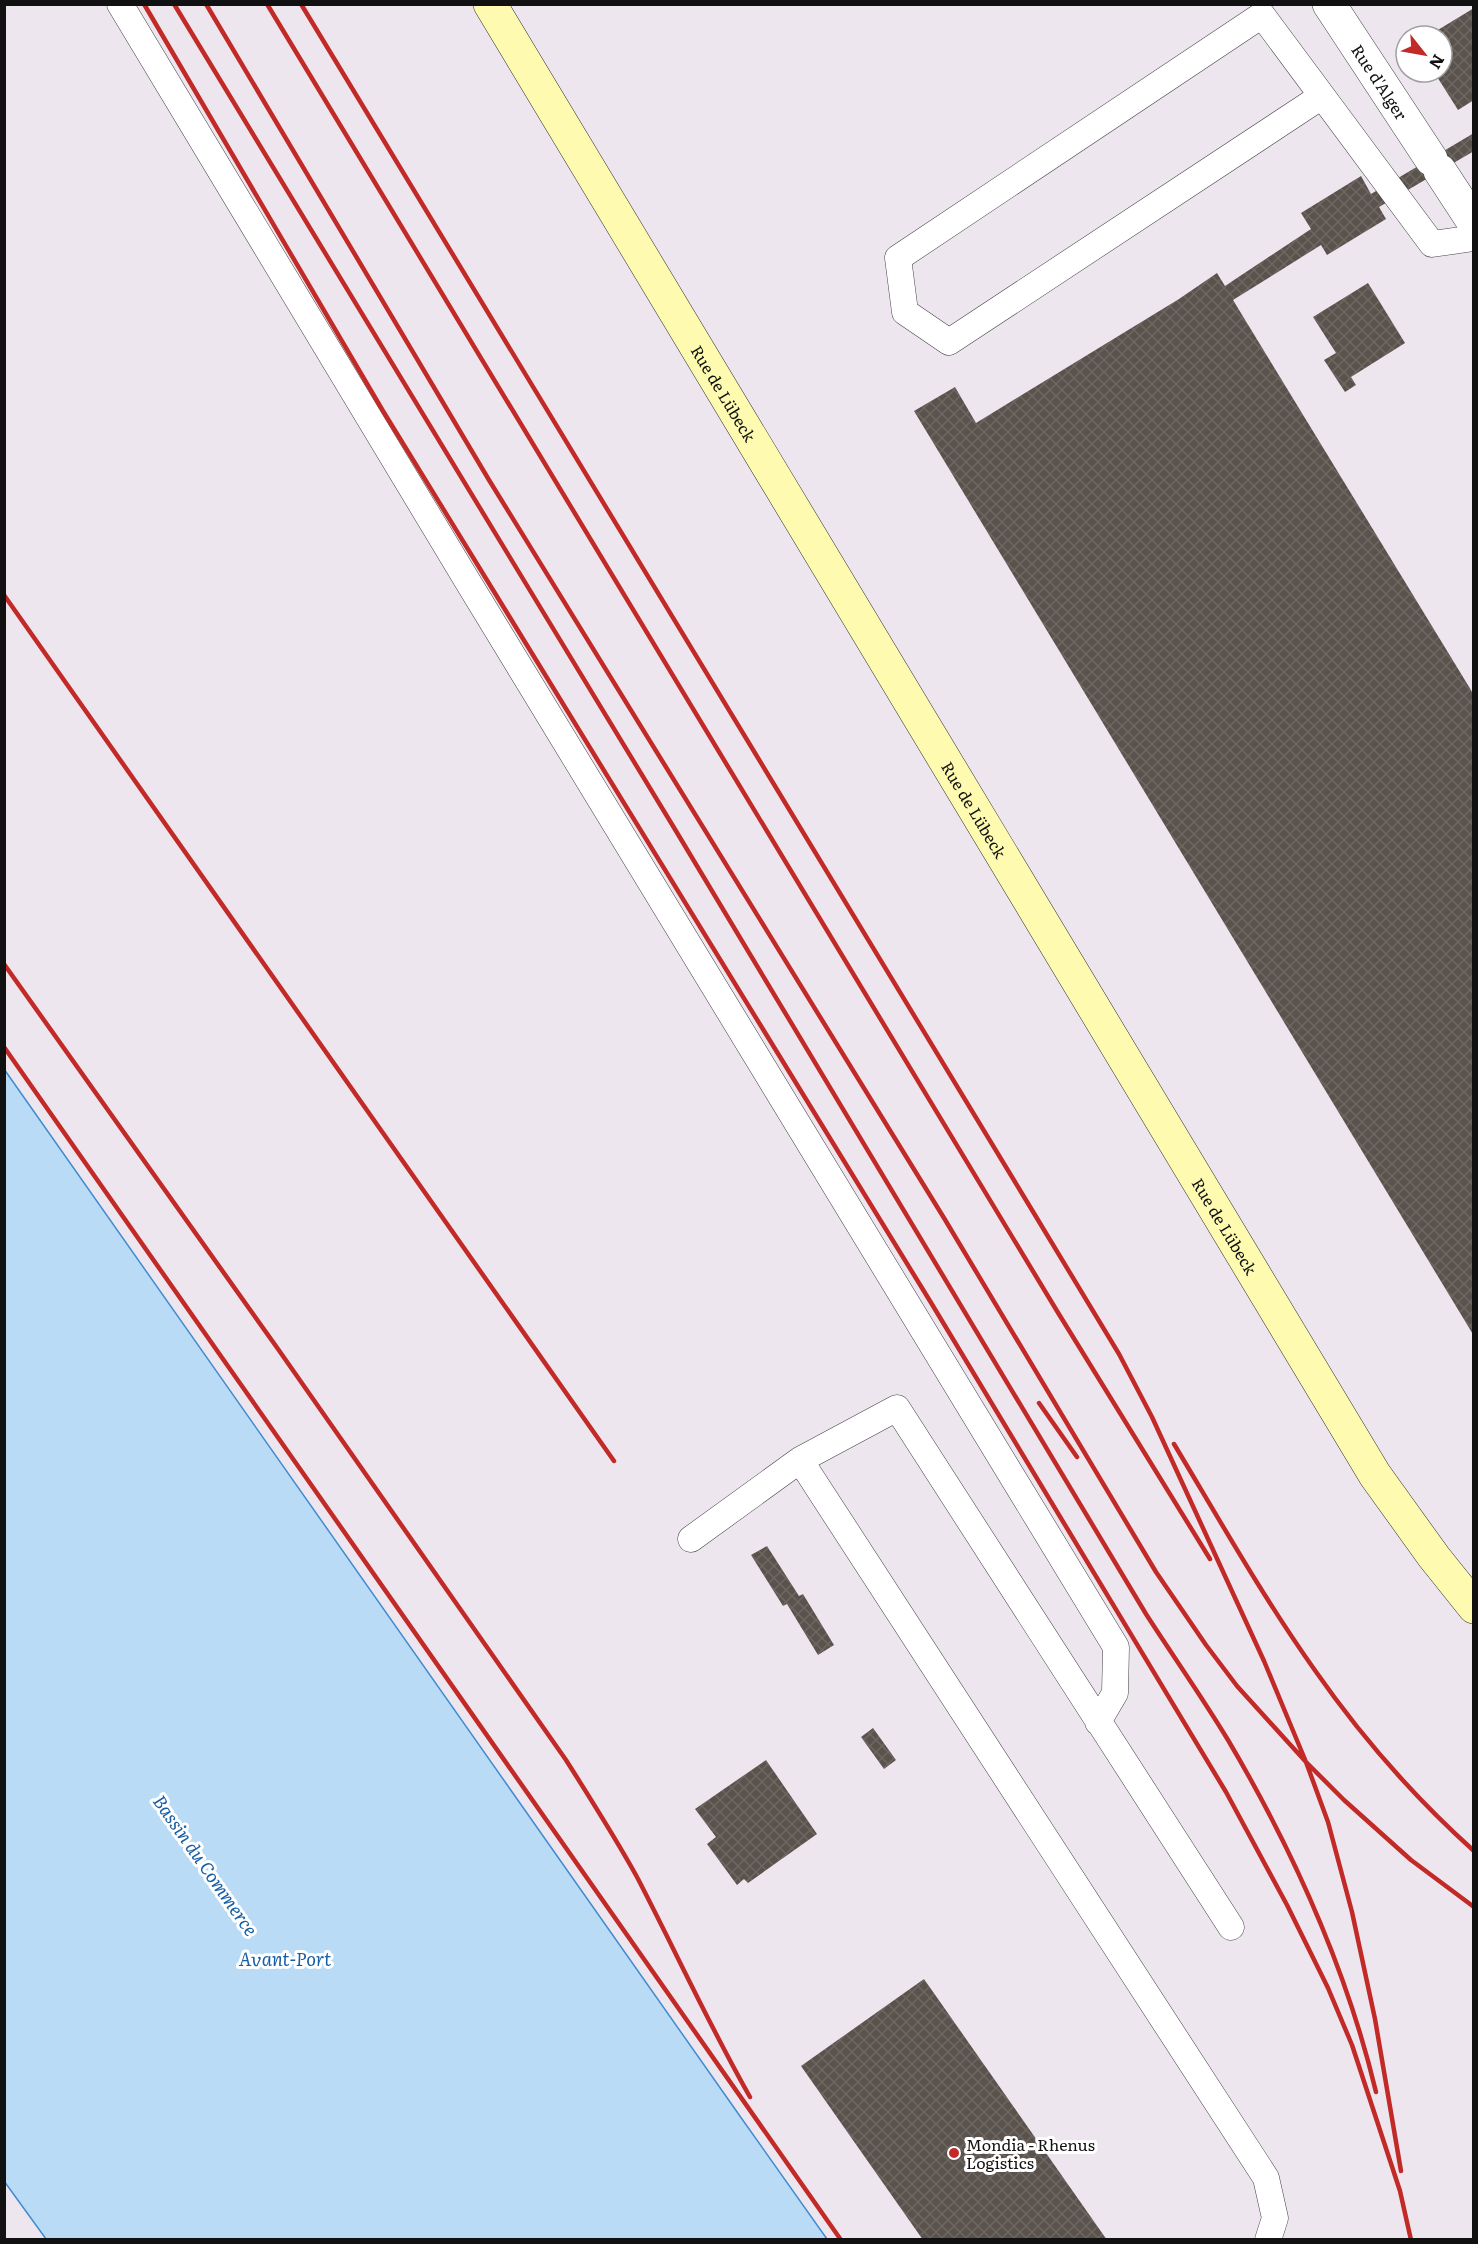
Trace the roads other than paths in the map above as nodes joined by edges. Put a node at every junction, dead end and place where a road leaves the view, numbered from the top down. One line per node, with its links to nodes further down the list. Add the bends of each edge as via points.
1 (120, 4): 10 (lane, via 1116,1647 1115,1693)
2 (490, 4): 9 (main road, Rue de Lübeck, via 1375,1475)
3 (1329, 4): 5 (street, Rue d'Alger)
4 (1322, 96): 4 (lane, via 1262,15 898,258 905,312 949,342); 6 (lane, via 1432,243)
5 (1473, 223)
6 (1473, 238)
7 (800, 1460): 8 (lane); 10 (lane, via 897,1408); 12 (lane, via 1266,2178 1275,2217)
8 (691, 1539)
9 (1473, 1606)
10 (1098, 1722): 11 (lane)
11 (1231, 1927)
12 (1268, 2240)

